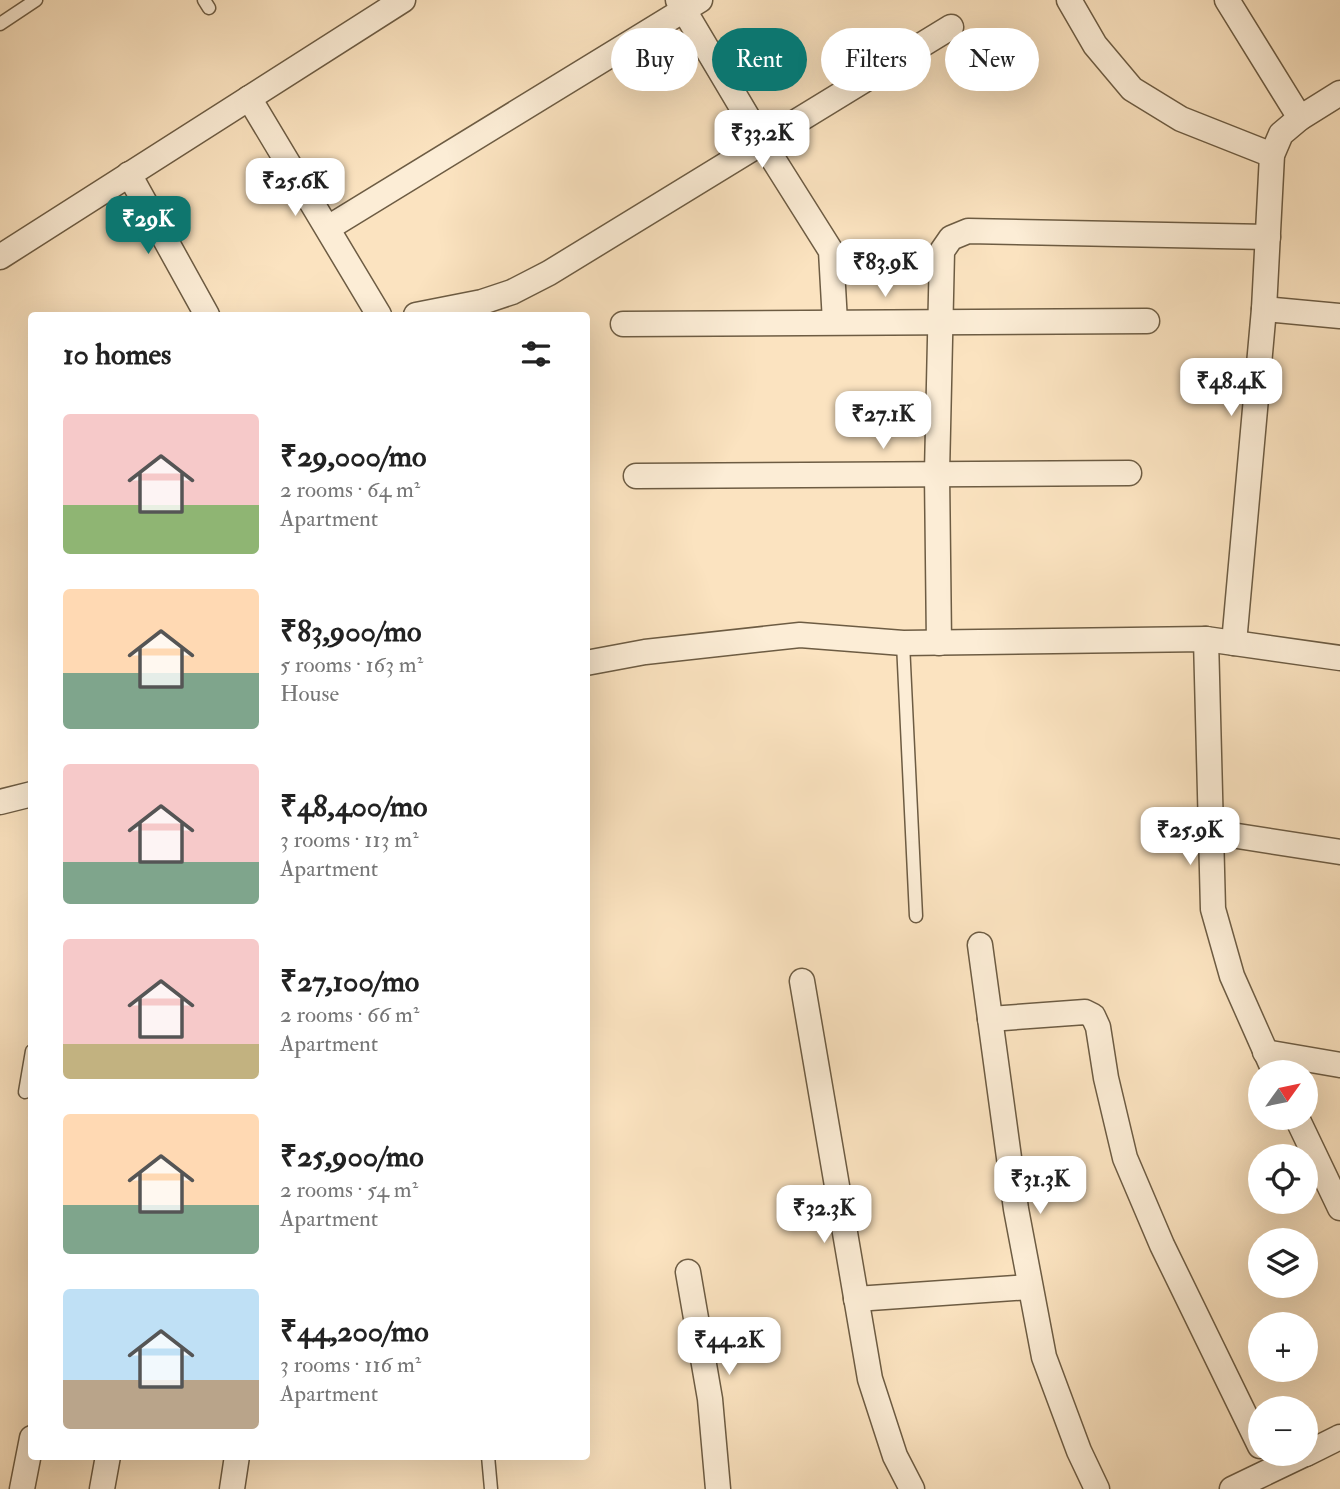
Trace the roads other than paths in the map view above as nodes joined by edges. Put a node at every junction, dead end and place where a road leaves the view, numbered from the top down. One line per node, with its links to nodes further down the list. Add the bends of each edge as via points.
1 (36, 0): 6 (lane)
2 (403, 0): 9 (street)
3 (1069, 0): 12 (street, via 1095,45 1132,89 1181,118)
4 (1227, 0): 10 (street)
5 (687, 3): 11 (street); 14 (street)
6 (0, 24)
7 (951, 27): 11 (street)
8 (1340, 93): 10 (street)
9 (248, 98): 13 (street); 14 (street)
10 (1300, 118): 12 (street, via 1281,134)
11 (763, 143): 20 (street, via 549,273 482,302); 24 (street, via 831,251)
12 (1272, 155): 15 (street)
13 (129, 174): 16 (street); 18 (street)
14 (328, 228): 19 (street)
15 (1268, 237): 17 (street); 22 (street, via 968,231 951,237 942,251)
16 (0, 257)
17 (1264, 309): 21 (street); 32 (street)
18 (205, 312)
19 (377, 312)
20 (431, 312)
21 (1340, 316)
22 (941, 321): 23 (street); 24 (street); 26 (street)
23 (1147, 321)
24 (835, 322): 25 (street)
25 (622, 324)
26 (937, 473): 27 (street); 28 (street); 31 (street)
27 (1129, 473)
28 (636, 476)
29 (1206, 639): 31 (street); 32 (street); 37 (street)
30 (903, 643): 31 (street); 34 (street, via 800,635); 39 (lane)
31 (939, 643)
32 (1234, 643): 33 (street)
33 (1340, 658)
34 (590, 662)
35 (28, 795): 36 (street)
36 (0, 802)
37 (1212, 832): 38 (street); 43 (street, via 1213,909 1232,976)
38 (1340, 852)
39 (916, 916)
40 (980, 945): 42 (street)
41 (802, 981): 52 (street)
42 (990, 1019): 51 (street); 53 (street, via 1085,1012 1093,1016 1125,1158)
43 (1269, 1060)
44 (1318, 1064): 45 (street)
45 (1340, 1065)
46 (28, 1074): 47 (lane)
47 (25, 1092)
48 (1303, 1130): 49 (street)
49 (1337, 1195)
50 (688, 1272): 65 (street, via 710,1398)
51 (1030, 1286): 52 (street); 67 (street, via 1044,1357)
52 (856, 1299): 66 (street, via 870,1380 895,1456)
53 (1248, 1421)
54 (1340, 1437): 55 (street)
55 (1318, 1448)
56 (28, 1458): 61 (street)
57 (107, 1460): 62 (street)
58 (236, 1460): 63 (street)
59 (488, 1460): 64 (lane)
60 (1263, 1466): 68 (street)
61 (22, 1489)
62 (102, 1489)
63 (232, 1489)
64 (491, 1489)
65 (718, 1489)
66 (912, 1489)
67 (1097, 1489)
68 (1233, 1489)

